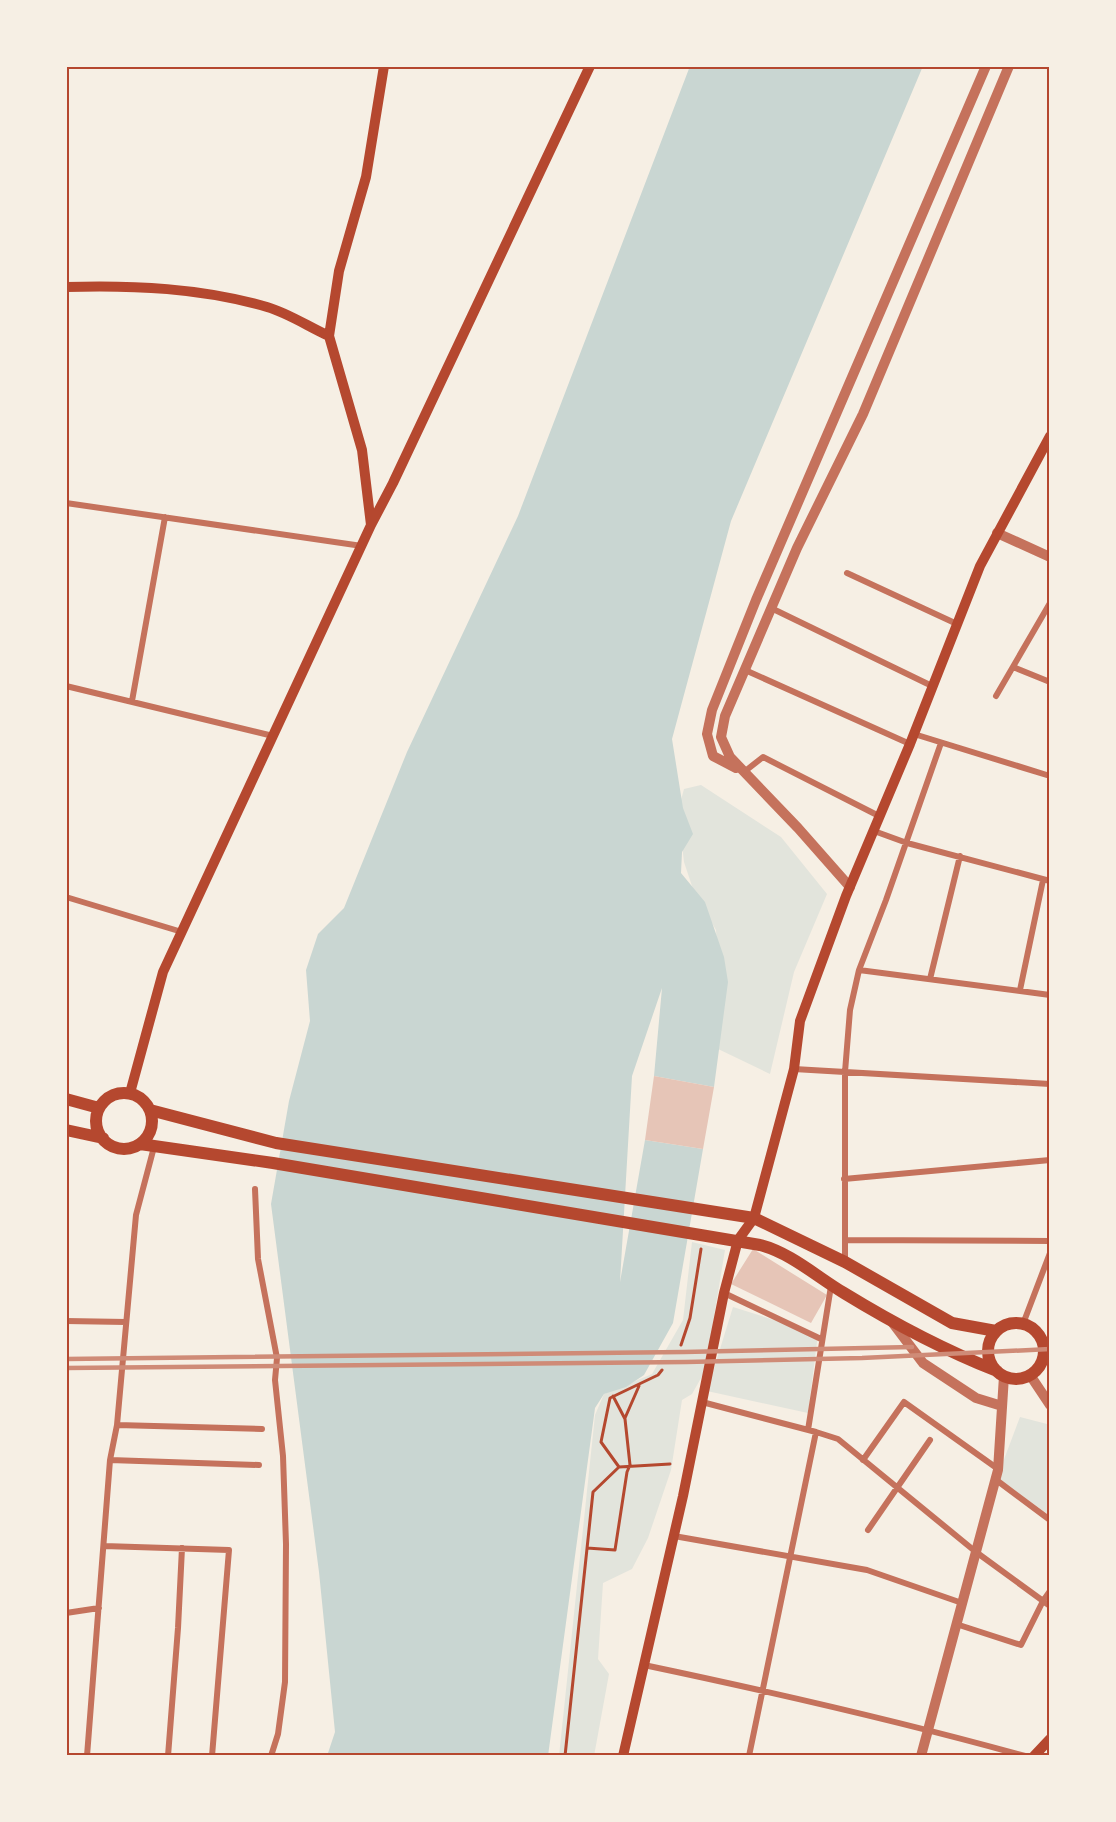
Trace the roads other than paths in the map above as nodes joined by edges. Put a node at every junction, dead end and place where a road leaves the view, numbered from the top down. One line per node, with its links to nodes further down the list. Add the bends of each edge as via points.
1 (384, 66): 6 (main road, via 366,177 339,271)
2 (590, 66): 10 (main road)
3 (986, 66): 28 (street, via 712,710 707,734 713,756)
4 (1009, 66): 16 (street, via 863,414)
5 (66, 287): 6 (main road, via 193,291 268,307)
6 (329, 336): 10 (main road, via 362,450)
7 (1050, 436): 11 (main road)
8 (66, 503): 9 (street)
9 (165, 517): 12 (street); 24 (street)
10 (371, 525): 12 (main road)
11 (997, 533): 13 (street); 17 (main road)
12 (362, 546): 25 (main road)
13 (1050, 557)
14 (847, 573): 17 (street)
15 (1050, 603): 18 (street)
16 (771, 608): 19 (street); 22 (street)
17 (957, 624): 22 (main road)
18 (1013, 666): 20 (street); 23 (street)
19 (745, 670): 26 (street); 28 (street, via 725,716 721,737 730,757)
20 (1050, 682)
21 (66, 686): 24 (street)
22 (932, 686): 26 (main road)
23 (996, 696)
24 (132, 701): 25 (street)
25 (273, 736): 37 (main road)
26 (912, 739): 27 (street); 30 (main road)
27 (941, 743): 29 (street); 32 (street)
28 (744, 772): 30 (street, via 763,757); 35 (street)
29 (1050, 776)
30 (879, 816): 31 (main road)
31 (874, 831): 32 (street); 35 (main road)
32 (907, 843): 33 (street); 38 (street)
33 (960, 856): 34 (street); 39 (street)
34 (1046, 880): 40 (street)
35 (850, 887): 42 (main road, via 800,1022)
36 (66, 897): 37 (street)
37 (182, 932): 45 (main road, via 163,972)
38 (859, 970): 39 (street); 43 (street, via 850,1010)
39 (930, 979): 40 (street)
40 (1020, 990): 41 (street)
41 (1050, 995)
42 (794, 1069): 43 (street); 56 (main road)
43 (845, 1072): 44 (street); 54 (street)
44 (1050, 1084)
45 (130, 1093): 47 (main road, via 112,1095); 48 (main road, via 146,1102)
46 (66, 1099): 47 (main road)
47 (99, 1108): 50 (main road, via 97,1124)
48 (150, 1110): 51 (main road, via 151,1129); 56 (main road, via 276,1143)
49 (66, 1130): 50 (main road)
50 (103, 1138): 51 (main road, via 124,1148)
51 (140, 1144): 52 (main road)
52 (155, 1146): 57 (main road); 65 (street, via 136,1215)
53 (1050, 1160): 54 (street)
54 (844, 1179): 58 (street)
55 (255, 1189): 107 (street, via 258,1259 277,1358 275,1380 286,1544 285,1682)
56 (754, 1218): 57 (main road); 61 (main road)
57 (738, 1240): 62 (main road, via 776,1249); 63 (main road)
58 (845, 1240): 59 (street); 61 (street)
59 (1050, 1241)
60 (1050, 1253): 67 (street)
61 (846, 1262): 68 (main road, via 952,1323)
62 (831, 1286): 66 (main road); 70 (street)
63 (724, 1293): 70 (street); 73 (main road)
64 (66, 1321): 65 (street)
65 (126, 1322): 76 (street)
66 (892, 1322): 72 (main road); 74 (street, via 923,1362 976,1398)
67 (1023, 1324): 68 (main road, via 1013,1323); 69 (main road)
68 (996, 1331): 72 (main road, via 988,1347 992,1364)
69 (1044, 1333): 71 (main road)
70 (821, 1339): 78 (street)
71 (1039, 1371): 72 (main road, via 1022,1378); 75 (street)
72 (1001, 1374): 74 (street)
73 (702, 1402): 78 (street); 88 (main road)
74 (1002, 1406): 84 (street)
75 (1050, 1406)
76 (117, 1425): 77 (street); 81 (street)
77 (262, 1430)
78 (808, 1430): 79 (street)
79 (816, 1432): 82 (street, via 838,1439); 92 (street)
80 (930, 1440): 85 (street)
81 (110, 1460): 83 (street); 89 (street)
82 (863, 1460): 84 (street, via 904,1402); 85 (street)
83 (259, 1465)
84 (997, 1474): 86 (street); 91 (street)
85 (897, 1488): 87 (street); 91 (street)
86 (1050, 1520)
87 (868, 1530)
88 (674, 1536): 92 (street); 100 (main road)
89 (104, 1546): 90 (street); 97 (street)
90 (182, 1548): 105 (street); 106 (street, via 229,1550)
91 (976, 1552): 94 (street); 95 (street)
92 (790, 1556): 95 (street, via 867,1570); 101 (street)
93 (1050, 1591): 94 (street)
94 (1043, 1601): 96 (street); 99 (street, via 1021,1645)
95 (962, 1603): 99 (street)
96 (1050, 1606)
97 (99, 1608): 98 (street); 104 (street)
98 (66, 1613)
99 (957, 1624): 102 (street)
100 (644, 1665): 101 (street); 108 (main road)
101 (762, 1690): 102 (street); 109 (street)
102 (928, 1729): 110 (street); 111 (street)
103 (1050, 1739): 112 (main road)
104 (87, 1756)
105 (168, 1756)
106 (212, 1756)
107 (271, 1756)
108 (623, 1756)
109 (749, 1756)
110 (921, 1756)
111 (1025, 1756)
112 (1034, 1756)

